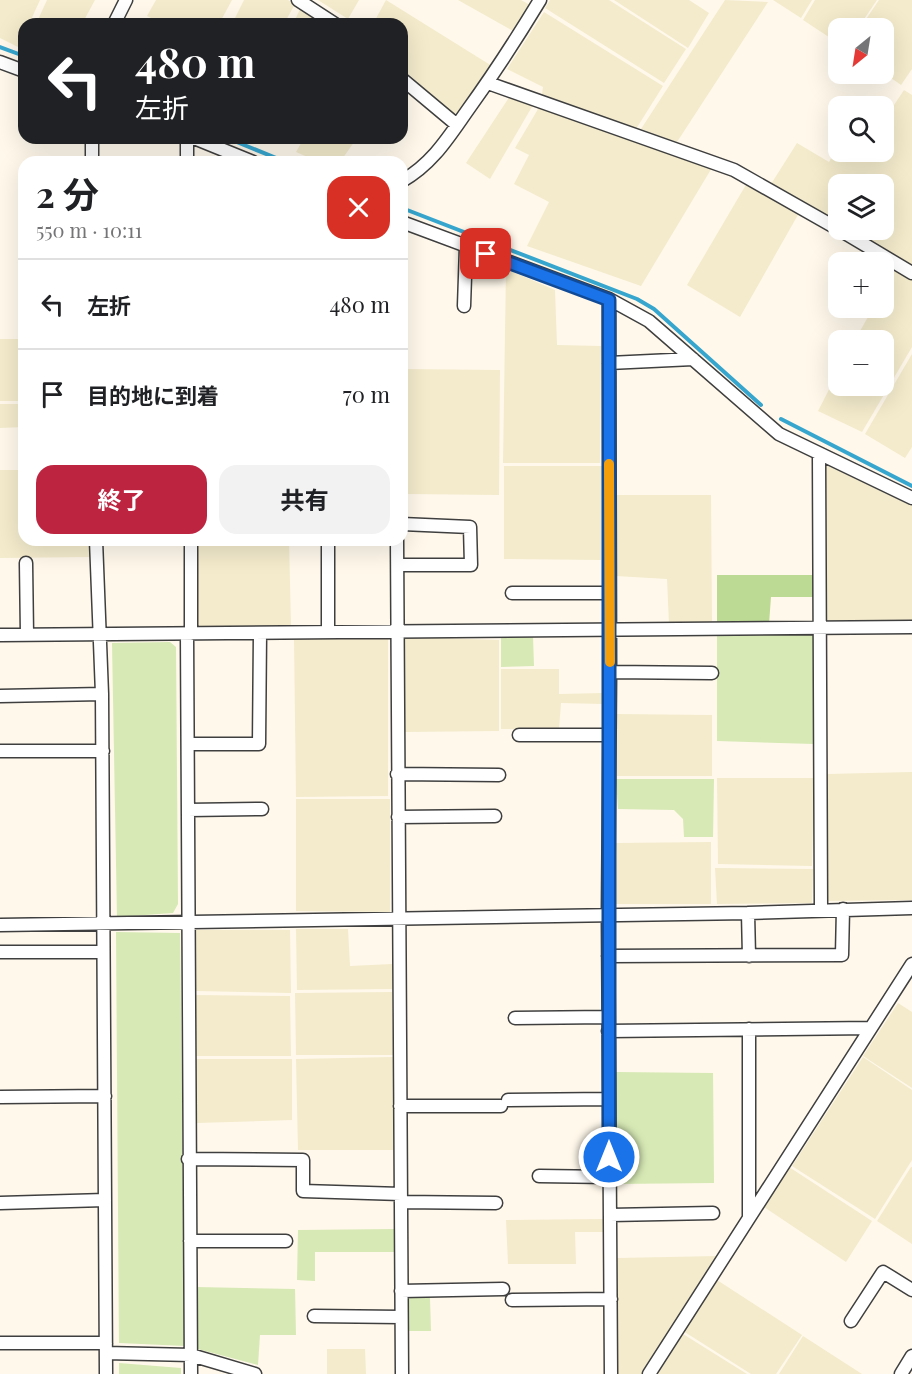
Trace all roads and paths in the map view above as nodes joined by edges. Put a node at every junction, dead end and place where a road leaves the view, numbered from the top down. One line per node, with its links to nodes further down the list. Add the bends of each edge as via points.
1 (126, 0): 4 (street)
2 (298, 0): 5 (street)
3 (540, 0): 8 (street)
4 (117, 18)
5 (326, 18)
6 (0, 62): 7 (street)
7 (18, 69)
8 (488, 83): 10 (street); 14 (street, via 734,170)
9 (408, 84): 10 (street)
10 (457, 125): 13 (street, via 437,154)
11 (209, 144): 12 (street)
12 (238, 156)
13 (408, 178)
14 (828, 223)
15 (408, 224): 17 (street)
16 (857, 240): 18 (street)
17 (466, 247): 19 (street); 20 (street)
18 (912, 273)
19 (609, 300): 21 (street, via 649,321); 22 (street)
20 (464, 306)
21 (693, 359): 22 (street); 23 (street, via 765,423)
22 (609, 363): 33 (street)
23 (819, 455): 24 (street); 34 (street)
24 (912, 498)
25 (408, 524): 31 (street, via 470,526 471,565)
26 (96, 546): 40 (street)
27 (191, 546): 41 (street)
28 (328, 546): 38 (street)
29 (397, 546): 31 (street)
30 (26, 563): 43 (street)
31 (398, 565): 37 (street)
32 (512, 593): 33 (street)
33 (609, 593): 36 (street)
34 (819, 627): 35 (street); 36 (street); 60 (street)
35 (912, 627)
36 (610, 630): 37 (street); 44 (street)
37 (399, 631): 38 (street); 53 (street)
38 (328, 632): 39 (street)
39 (260, 633): 41 (street); 50 (street, via 260,744)
40 (98, 634): 41 (street); 43 (street); 46 (street)
41 (189, 634): 50 (street)
42 (0, 635): 43 (street)
43 (27, 635)
44 (610, 672): 45 (street); 49 (street)
45 (712, 673)
46 (102, 694): 47 (street); 52 (street)
47 (0, 696)
48 (519, 735): 49 (street)
49 (609, 735): 63 (street)
50 (188, 744): 56 (street)
51 (0, 751): 52 (street)
52 (103, 752): 66 (street)
53 (397, 774): 54 (street); 58 (street)
54 (499, 775)
55 (262, 809): 56 (street)
56 (188, 810): 65 (street)
57 (495, 816): 58 (street)
58 (398, 817): 64 (street)
59 (912, 908): 61 (street)
60 (820, 909): 61 (street); 62 (street)
61 (843, 909): 71 (street, via 842,955)
62 (748, 913): 63 (street); 71 (street)
63 (608, 915): 64 (street); 70 (street)
64 (398, 919): 65 (street); 81 (street)
65 (187, 922): 66 (street); 82 (street)
66 (103, 923): 67 (street); 69 (street)
67 (0, 925)
68 (0, 952): 69 (street)
69 (103, 952): 78 (street)
70 (608, 956): 71 (street); 73 (street)
71 (749, 956)
72 (912, 964): 75 (street)
73 (608, 1017): 74 (street); 77 (street)
74 (515, 1018)
75 (871, 1028): 76 (street); 91 (street)
76 (749, 1029): 77 (street); 91 (street)
77 (608, 1031): 80 (street)
78 (105, 1096): 79 (street); 86 (street)
79 (0, 1097)
80 (609, 1099): 81 (street); 84 (street)
81 (400, 1106): 85 (street)
82 (188, 1158): 85 (street, via 303,1160 303,1191); 92 (street)
83 (539, 1176): 84 (street)
84 (610, 1177): 90 (street)
85 (401, 1198): 88 (street); 96 (street)
86 (105, 1200): 87 (street); 103 (street)
87 (0, 1203)
88 (496, 1203)
89 (713, 1213): 90 (street)
90 (610, 1215): 97 (street)
91 (749, 1218): 111 (street)
92 (190, 1241): 93 (street); 104 (street)
93 (286, 1241)
94 (502, 1289): 96 (street)
95 (912, 1290): 101 (street, via 883,1272)
96 (400, 1291): 100 (street)
97 (611, 1299): 98 (street); 110 (street)
98 (512, 1300)
99 (314, 1316): 100 (street)
100 (400, 1317): 109 (street)
101 (851, 1321)
102 (0, 1343): 103 (street)
103 (106, 1348): 104 (street); 106 (street)
104 (191, 1355): 107 (street); 108 (street)
105 (912, 1356): 112 (street)
106 (106, 1374)
107 (191, 1374)
108 (255, 1374)
109 (402, 1374)
110 (611, 1374)
111 (649, 1374)
112 (901, 1374)

